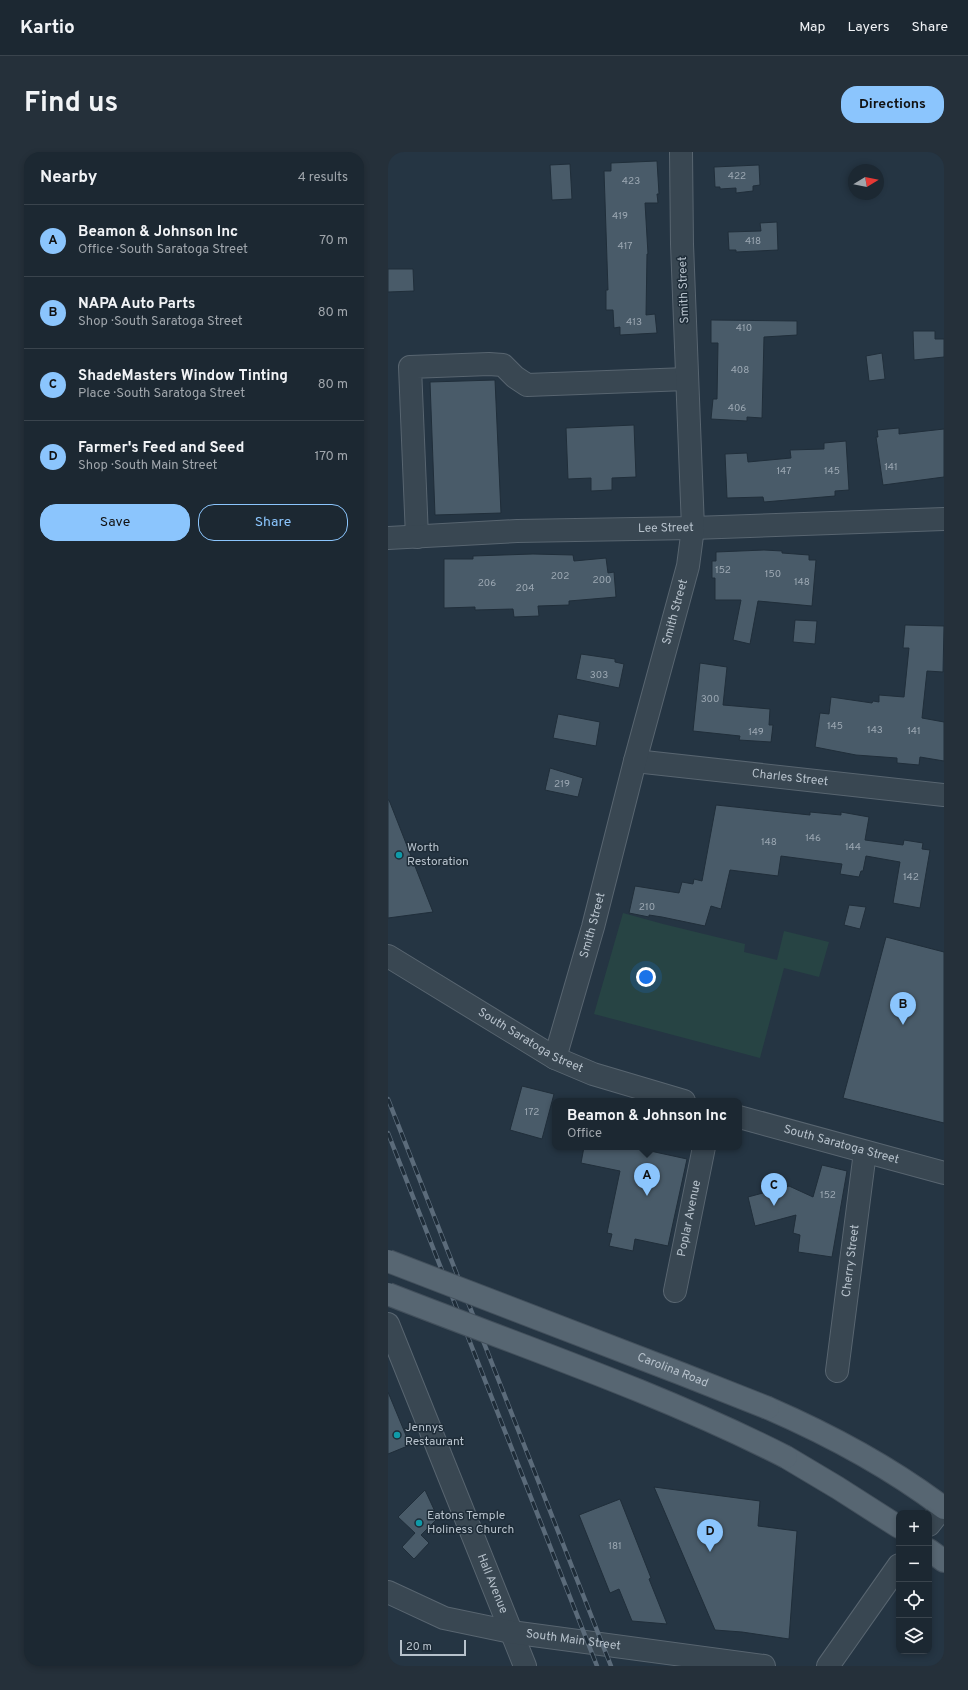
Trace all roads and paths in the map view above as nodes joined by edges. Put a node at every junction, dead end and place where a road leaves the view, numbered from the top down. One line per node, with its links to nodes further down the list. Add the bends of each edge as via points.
1 (681, 152): 2 (street, Smith Street)
2 (687, 378): 4 (street, Smith Street); 5 (street, via 527,385 503,365 410,367)
3 (944, 519): 4 (street, Lee Street)
4 (693, 528): 5 (street, Lee Street, via 517,531); 7 (street, Smith Street, via 688,566)
5 (417, 537): 6 (street, Lee Street)
6 (388, 538)
7 (635, 761): 8 (street, Charles Street); 10 (street, Smith Street, via 593,927)
8 (944, 795)
9 (388, 956): 10 (street, South Saratoga Street)
10 (555, 1058): 11 (street, South Saratoga Street, via 593,1074)
11 (674, 1098)
12 (742, 1118): 14 (street, South Saratoga Street)
13 (703, 1150): 17 (street, Poplar Avenue)
14 (865, 1152): 15 (street, South Saratoga Street); 20 (street, Cherry Street)
15 (944, 1172)
16 (388, 1261): 21 (main road, Carolina Road, bridge, via 768,1408 871,1459)
17 (675, 1291)
18 (388, 1294): 23 (main road, bridge, via 668,1402 749,1438 786,1457)
19 (388, 1324): 28 (street, Hall Avenue)
20 (837, 1371)
21 (943, 1508): 22 (street)
22 (932, 1521)
23 (896, 1525)
24 (932, 1552): 25 (main road)
25 (944, 1561)
26 (896, 1569): 31 (street)
27 (388, 1592): 28 (street, South Main Street, via 444,1618)
28 (511, 1632): 29 (street, Hall Avenue); 30 (street, South Main Street)
29 (525, 1666)
30 (764, 1666)
31 (828, 1666)

